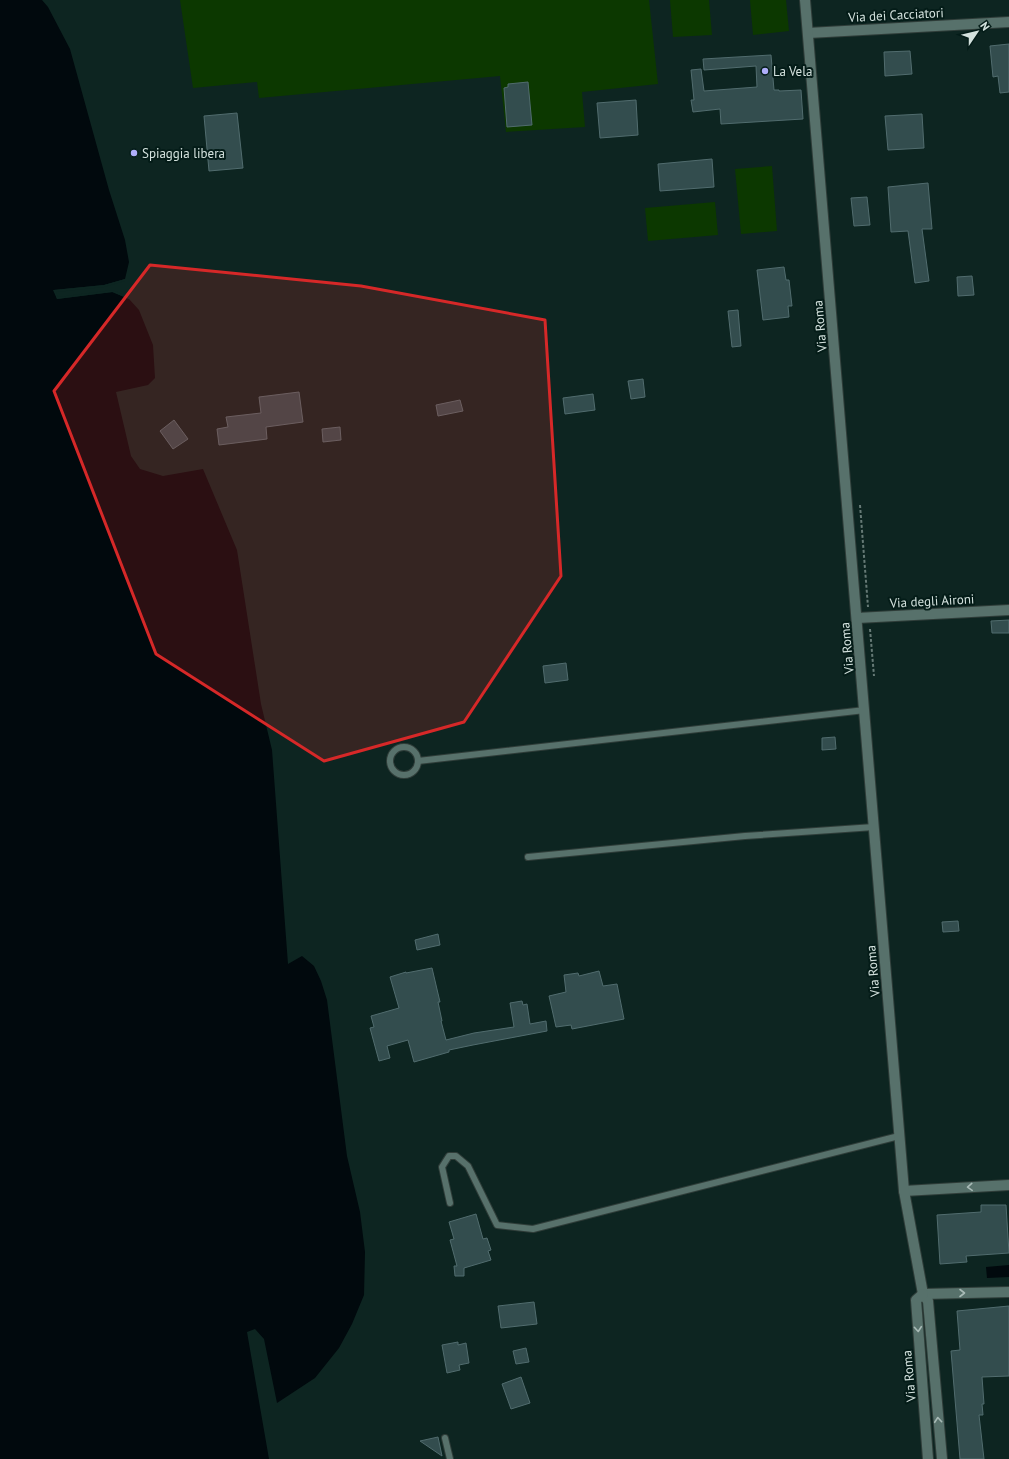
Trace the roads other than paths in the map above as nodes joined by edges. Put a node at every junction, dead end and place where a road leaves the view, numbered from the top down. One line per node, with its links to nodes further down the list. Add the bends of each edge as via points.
1 (805, 0): 3 (street, Via Roma)
2 (1009, 22): 3 (street, Via dei Cacciatori)
3 (808, 32): 5 (street, Via Roma)
4 (1009, 610): 5 (street, Via degli Aironi)
5 (857, 618): 6 (street, Via Roma)
6 (865, 710): 7 (lane); 8 (street, Via Roma)
7 (418, 761): 7 (lane, via 415,752 406,747 394,752 390,761 393,769 404,775 413,772)
8 (874, 827): 9 (lane, via 746,836); 10 (street, Via Roma)
9 (528, 857)
10 (899, 1136): 12 (street, Via Roma); 13 (lane, via 533,1229 497,1225 468,1166 456,1156 449,1156 442,1167)
11 (1009, 1185): 12 (street, one-way to 12)
12 (904, 1190): 15 (street, Via Roma)
13 (450, 1203)
14 (1009, 1292): 15 (street, one-way to 14)
15 (923, 1294): 18 (street, Via Roma, one-way to 18, via 916,1300); 19 (street, Via Roma, one-way to 15, via 928,1301)
16 (445, 1438): 17 (lane)
17 (450, 1459)
18 (928, 1459)
19 (942, 1459)

